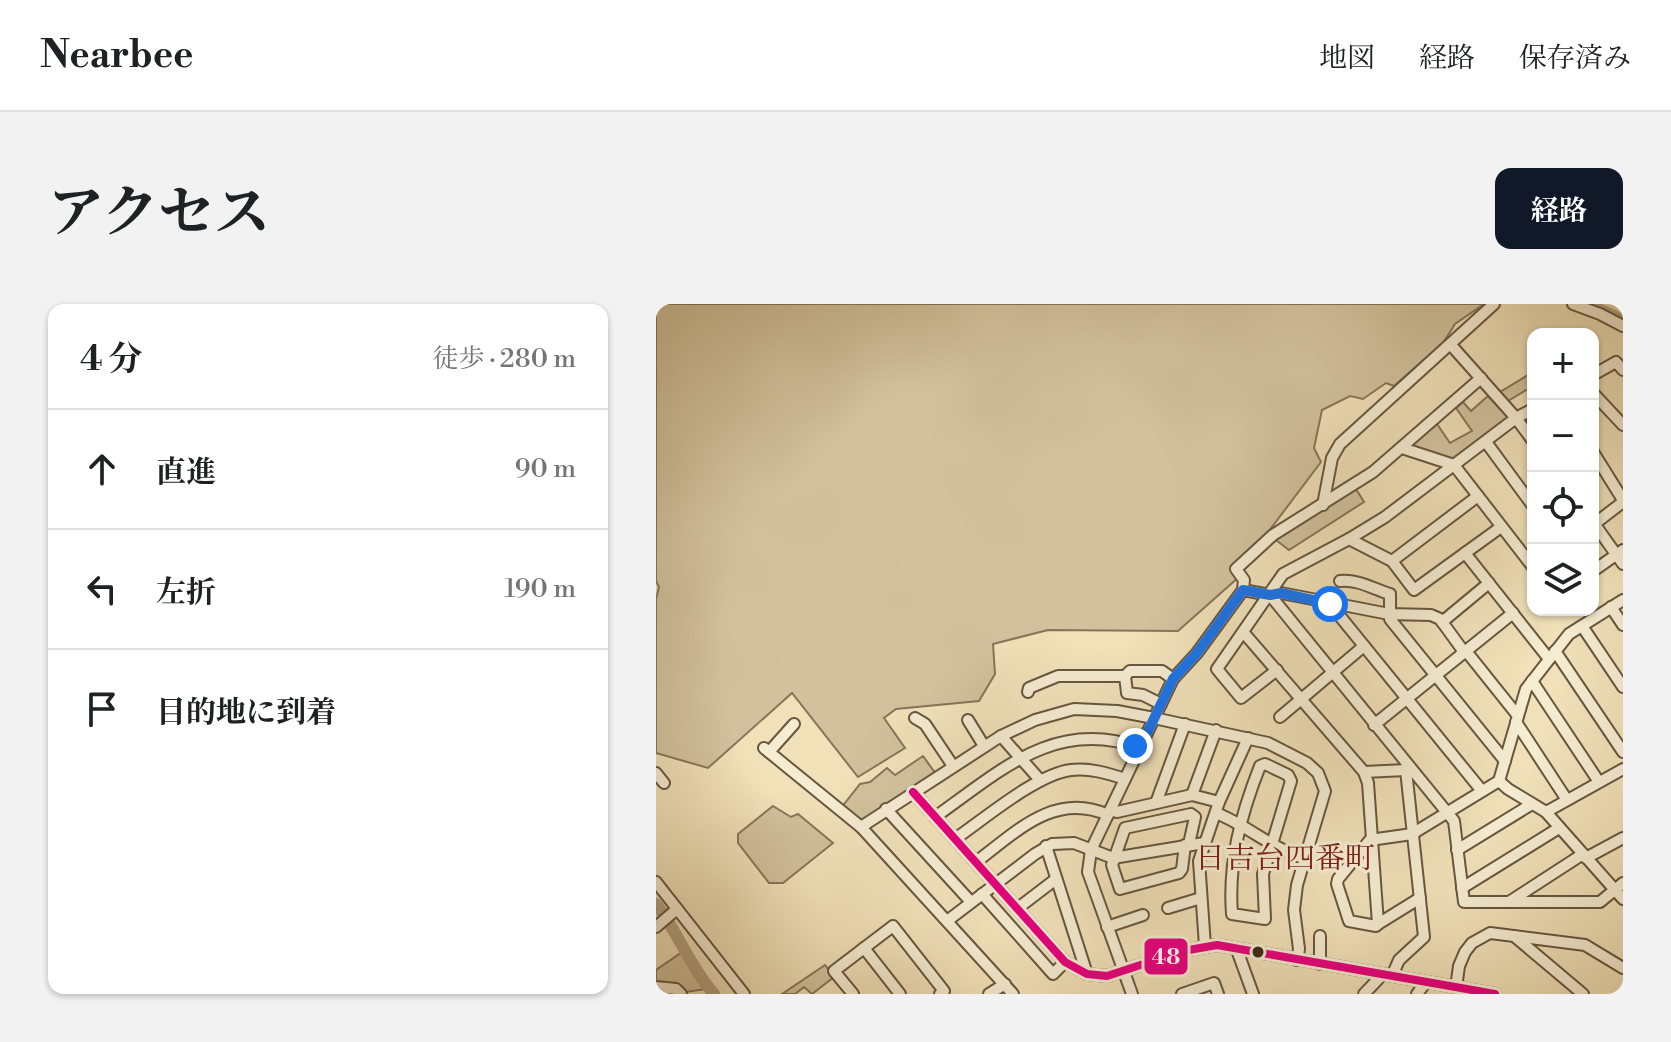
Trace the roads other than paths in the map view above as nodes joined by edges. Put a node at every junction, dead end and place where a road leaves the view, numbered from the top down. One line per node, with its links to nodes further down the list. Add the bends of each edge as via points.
1 (1494, 304): 4 (street)
2 (1573, 304): 3 (street)
3 (1623, 326)
4 (1451, 345): 7 (street); 20 (street, via 1340,444)
5 (1623, 370): 6 (street, via 1616,362)
6 (1599, 372)
7 (1481, 378): 10 (street); 14 (street)
8 (1599, 399): 11 (street)
9 (1527, 412): 10 (street)
10 (1516, 418): 12 (street); 13 (street)
11 (1623, 425)
12 (1527, 433)
13 (1486, 442): 16 (street); 18 (street)
14 (1402, 448): 16 (street); 20 (street)
15 (1599, 462): 19 (street)
16 (1454, 465): 17 (street); 24 (street)
17 (1478, 496): 22 (street); 28 (street)
18 (1527, 498)
19 (1623, 501): 21 (street)
20 (1323, 505): 33 (street, via 1273,535 1236,569 1244,580)
21 (1599, 519)
22 (1501, 527): 26 (street); 27 (street)
23 (1599, 530): 25 (street)
24 (1349, 539): 28 (street); 34 (street, via 1283,574)
25 (1619, 552): 29 (street); 30 (street)
26 (1465, 553): 28 (street, via 1414,590); 32 (street)
27 (1527, 560)
28 (1392, 561)
29 (1623, 564)
30 (1599, 567)
31 (1343, 578): 39 (street, via 1390,594)
32 (1489, 583): 38 (street); 40 (street)
33 (1243, 590): 34 (street); 51 (street)
34 (1270, 595): 36 (street); 43 (street); 48 (street)
35 (1623, 600): 37 (street)
36 (1330, 604): 39 (street); 44 (street)
37 (1611, 607): 41 (street); 42 (street)
38 (1513, 613): 45 (street); 46 (street)
39 (1389, 614): 40 (street, via 1431,615); 49 (street)
40 (1442, 622): 45 (street)
41 (1623, 625)
42 (1582, 626): 46 (street); 53 (street)
43 (1244, 633): 47 (street); 47 (street, via 1217,668 1240,698)
44 (1364, 646): 48 (street); 56 (street)
45 (1465, 652): 49 (street); 61 (street)
46 (1552, 655): 52 (street); 71 (street)
47 (1277, 670): 55 (street)
48 (1333, 673): 55 (street); 65 (street)
49 (1436, 675): 56 (street); 73 (street)
50 (1125, 676): 51 (street, via 1130,671 1162,671); 54 (street, via 1063,671); 57 (street, via 1127,693)
51 (1173, 679): 57 (street)
52 (1532, 681): 61 (street); 81 (street)
53 (1623, 687)
54 (1028, 692)
55 (1302, 698): 58 (street); 77 (street)
56 (1407, 699): 65 (street); 82 (street)
57 (1161, 704): 60 (street)
58 (1280, 717)
59 (915, 718): 74 (street, via 925,724)
60 (1154, 718): 64 (street); 67 (street, via 1074,709); 70 (street)
61 (1517, 719): 73 (street); 85 (street)
62 (968, 720): 69 (street)
63 (794, 724): 95 (street, via 767,750)
64 (1185, 724): 66 (street); 86 (street)
65 (1374, 725): 75 (street)
66 (1216, 730): 68 (street); 84 (street)
67 (1001, 736): 69 (street); 72 (street)
68 (1248, 738): 88 (street); 109 (street, via 1298,758 1323,782 1325,799)
69 (984, 746): 74 (street)
70 (1140, 748): 72 (street, via 1085,739 1053,744); 78 (street)
71 (1623, 752)
72 (1020, 758): 79 (street); 93 (street)
73 (1505, 761): 80 (street)
74 (953, 766): 83 (street)
75 (1407, 767): 77 (street); 92 (street); 97 (street)
76 (1623, 769): 81 (street)
77 (1364, 772): 100 (street)
78 (1125, 779): 79 (street, via 1081,769); 90 (street)
79 (1040, 780): 99 (street)
80 (1499, 781): 82 (street); 87 (street)
81 (1599, 782): 85 (street)
82 (1482, 791): 92 (street)
83 (913, 792): 89 (street); 93 (street)
84 (1192, 795): 86 (street); 88 (street)
85 (1567, 800): 91 (street)
86 (1156, 803): 90 (street)
87 (1532, 804): 91 (street); 106 (street)
88 (1218, 807): 94 (street); 101 (street)
89 (886, 809): 95 (street); 120 (street)
90 (1109, 812): 105 (street); 110 (street, via 1078,806 1047,812)
91 (1546, 812): 96 (street)
92 (1447, 813): 97 (street); 106 (street, via 1454,821)
93 (935, 817): 99 (street)
94 (1240, 823): 102 (street); 102 (street, via 1260,766 1288,775 1291,781); 102 (street, via 1232,914 1265,919 1263,874)
95 (861, 827): 126 (street)
96 (1559, 828): 107 (street); 115 (street)
97 (1412, 834): 100 (street); 118 (street)
98 (1623, 838): 107 (street)
99 (955, 839): 110 (street)
100 (1370, 840): 127 (street); 127 (street, via 1337,884 1349,921)
101 (1204, 843): 103 (street); 117 (street, via 1199,861)
102 (1271, 844): 109 (street)
103 (1187, 845): 108 (street); 108 (street, via 1179,873 1120,889); 108 (street, via 1195,817 1191,814 1125,828)
104 (1046, 846): 105 (street, via 1074,843); 111 (street); 113 (street)
105 (1091, 850): 108 (street); 129 (street, via 1088,872)
106 (1457, 850): 115 (street)
107 (1584, 856): 114 (street); 121 (street)
108 (1113, 858)
109 (1304, 858): 135 (street, via 1294,910)
110 (976, 862): 113 (street)
111 (1056, 879): 122 (street); 140 (street)
112 (656, 882): 124 (street)
113 (995, 884): 116 (street); 122 (street)
114 (1619, 887): 119 (street); 121 (street, via 1600,902)
115 (1462, 888): 121 (street, via 1464,902)
116 (982, 894): 120 (street); 136 (street, via 1053,974)
117 (1201, 898): 123 (street); 132 (street)
118 (1420, 898): 127 (street); 141 (street, via 1424,937)
119 (1623, 899)
120 (971, 902): 126 (street)
121 (1508, 903)
122 (1018, 908): 136 (street)
123 (1168, 908)
124 (677, 909): 128 (street); 148 (street)
125 (1143, 915): 129 (street)
126 (947, 921): 143 (street)
127 (1378, 924)
128 (656, 927)
129 (1107, 927): 139 (street)
130 (1512, 935): 138 (street, via 1585,945); 145 (street, via 1490,933 1472,943 1459,966); 161 (street)
131 (1320, 936): 137 (street)
132 (1205, 946): 134 (street); 139 (street)
133 (864, 948): 149 (street, via 834,971); 150 (street); 151 (street, via 893,926 944,991)
134 (1237, 950): 135 (street); 157 (street)
135 (1297, 960): 137 (street)
136 (1065, 962): 140 (street)
137 (1320, 964): 141 (street)
138 (1623, 968)
139 (1124, 971): 140 (street); 154 (street)
140 (1087, 974)
141 (1387, 975): 142 (street); 158 (street)
142 (1426, 982): 146 (street); 159 (street)
143 (1005, 984): 152 (street); 153 (street)
144 (656, 987): 147 (street)
145 (1456, 988): 146 (street); 160 (street)
146 (1442, 989)
147 (681, 994)
148 (744, 994)
149 (853, 994)
150 (900, 994)
151 (940, 994)
152 (989, 994)
153 (1013, 994)
154 (1132, 994)
155 (1182, 994): 156 (street, via 1214,983)
156 (1218, 994)
157 (1253, 994)
158 (1364, 994)
159 (1417, 994)
160 (1495, 994)
161 (1583, 994)

